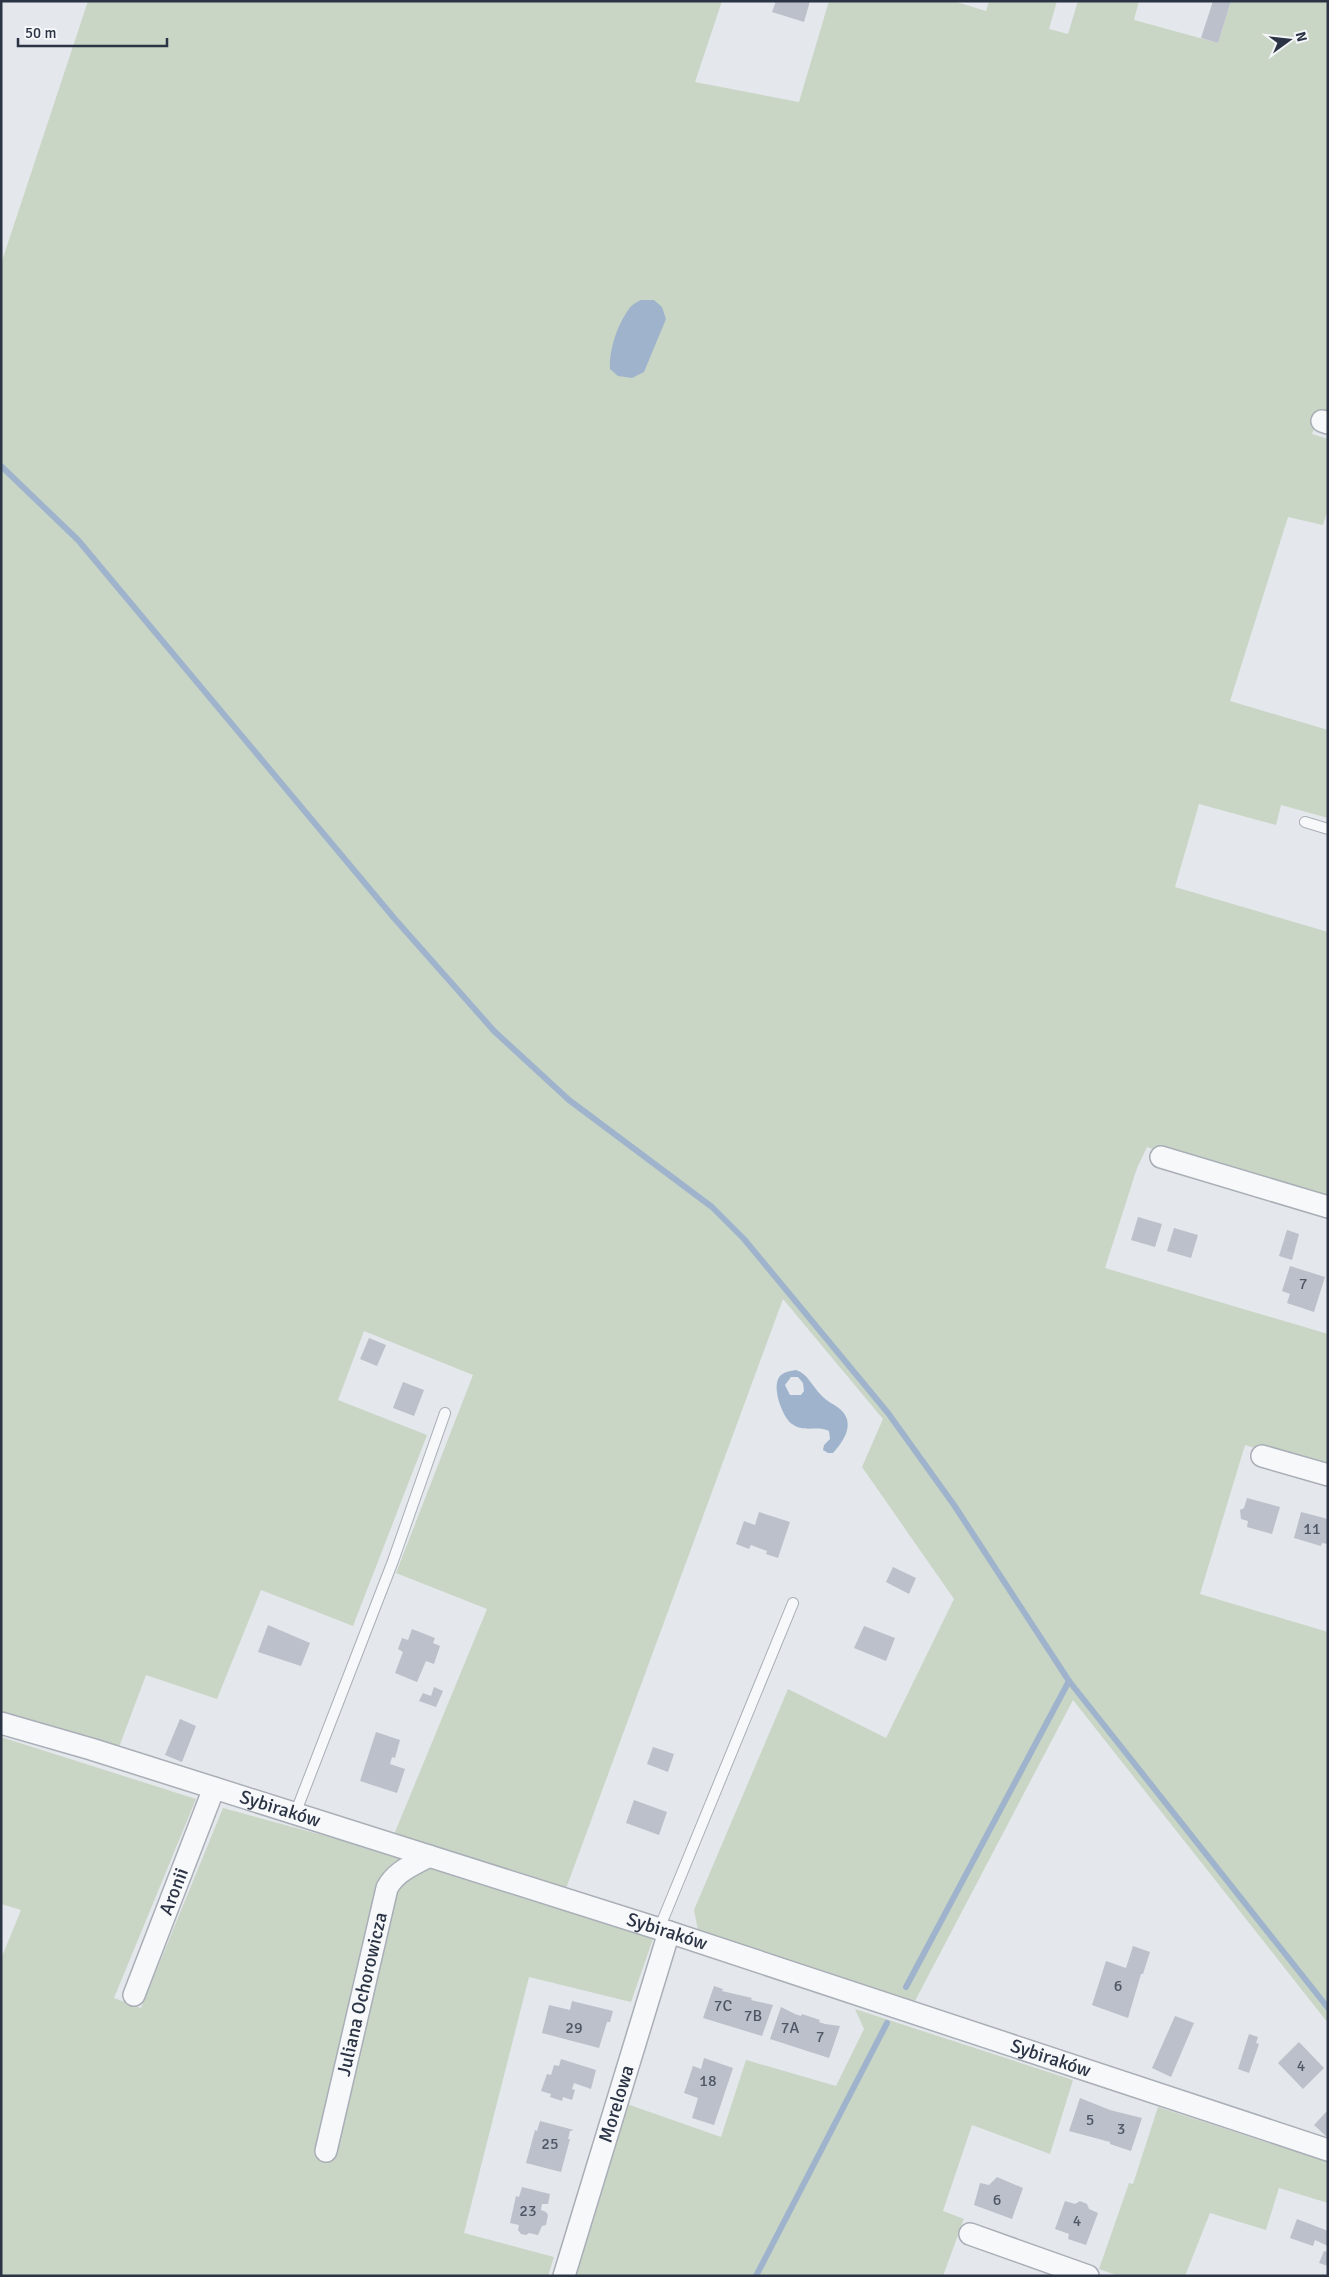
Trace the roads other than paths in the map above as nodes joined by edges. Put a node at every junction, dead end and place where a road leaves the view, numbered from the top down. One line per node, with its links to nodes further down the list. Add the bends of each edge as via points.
1 (1305, 822): 2 (lane)
2 (1328, 829)
3 (1161, 1157): 4 (street)
4 (1328, 1207)
5 (445, 1413): 11 (lane, via 393,1561)
6 (1262, 1456): 7 (street)
7 (1328, 1476)
8 (793, 1603): 13 (lane)
9 (1, 1722): 10 (street, Sybiraków)
10 (214, 1788): 11 (street, Sybiraków); 14 (street, Aronii)
11 (295, 1814): 12 (street, Sybiraków)
12 (429, 1856): 13 (street, Sybiraków); 16 (street, Juliana Ochorowicza, via 402,1870 387,1888)
13 (664, 1931): 15 (street, Sybiraków); 18 (street, Morelowa)
14 (134, 1995)
15 (1328, 2150)
16 (326, 2151)
17 (970, 2234): 19 (street)
18 (564, 2276)
19 (1088, 2276)

